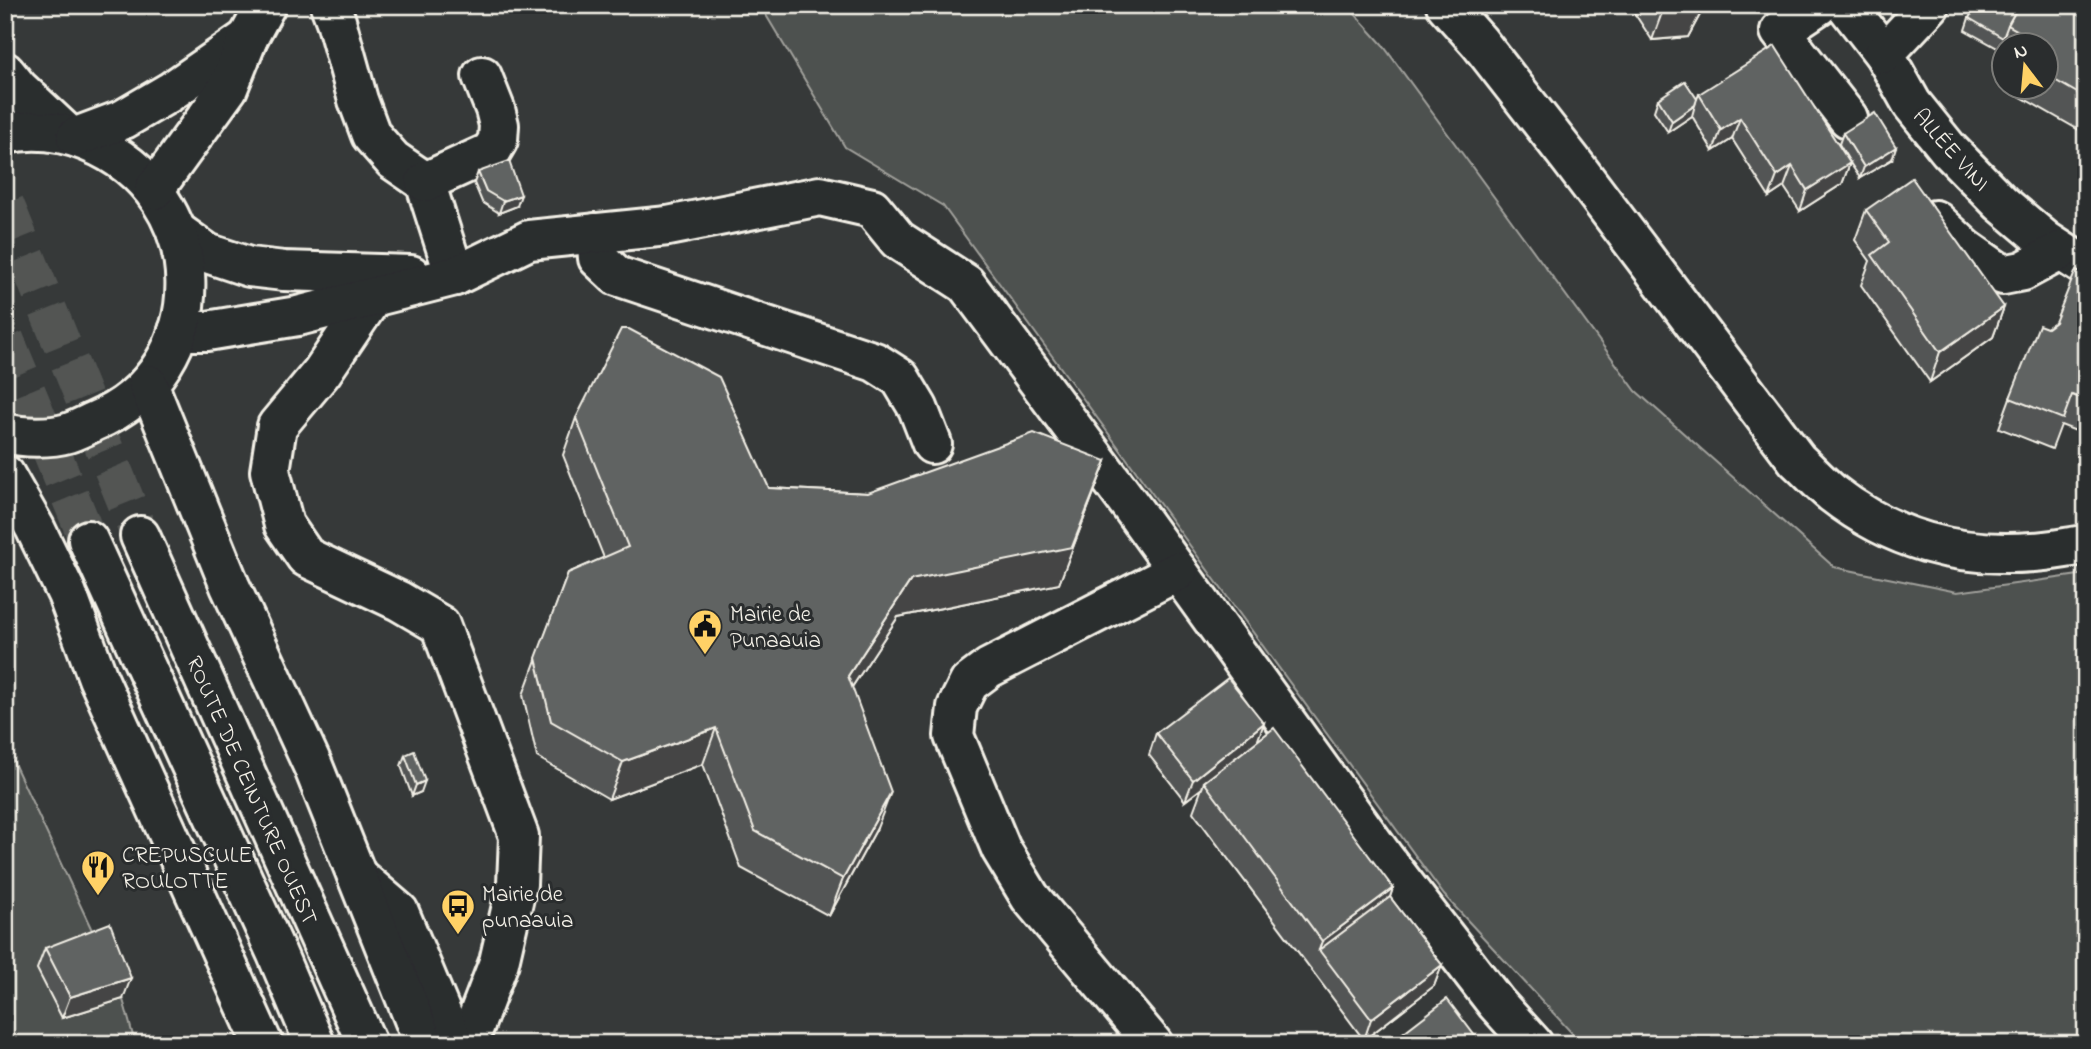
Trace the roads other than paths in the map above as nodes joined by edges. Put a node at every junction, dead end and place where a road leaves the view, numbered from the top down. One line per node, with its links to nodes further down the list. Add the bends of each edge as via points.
1 (266, 5): 7 (main road)
2 (330, 5): 14 (main road, via 371,135 393,160)
3 (1446, 5): 29 (main road, via 1571,160 1797,460 1831,492 1870,519 1930,545 1997,553)
4 (1819, 5): 11 (main road, via 1780,31)
5 (1846, 5): 8 (main road, ALLÉE VINI)
6 (1930, 5): 8 (main road)
7 (248, 38): 13 (main road, via 124,119); 15 (main road, via 229,88)
8 (1884, 54): 19 (main road, ALLÉE VINI, via 1912,104 1949,150 2001,203)
9 (5, 72): 13 (main road)
10 (482, 76): 14 (main road, via 499,125 498,140 491,152)
11 (1847, 118)
12 (5, 134): 13 (main road, via 24,130)
13 (71, 136): 15 (main road, via 108,150)
14 (425, 182): 20 (main road)
15 (154, 190): 17 (main road)
16 (1935, 220): 19 (main road, via 2003,275)
17 (176, 231): 20 (main road, via 207,253 250,267); 22 (main road, via 187,274)
18 (596, 233): 20 (main road, via 530,240); 25 (main road, via 598,258 617,276 875,362 900,378); 30 (main road, via 668,226 820,196 872,208 898,240 966,284)
19 (2073, 259)
20 (455, 276): 21 (main road)
21 (372, 298): 22 (main road, via 229,328); 37 (main road, via 322,372 277,426 271,471 284,525 306,557 440,625 519,836 517,884 499,962)
22 (178, 331): 23 (main road)
23 (148, 384): 24 (main road, via 112,415 67,433 20,437); 31 (main road, via 230,586 313,766)
24 (5, 433)
25 (933, 444)
26 (5, 475): 32 (main road, via 66,594 98,678)
27 (140, 536): 34 (main road, ROUTE DE CEINTURE OUEST)
28 (88, 540): 33 (main road, ROUTE DE CEINTURE OUEST)
29 (2086, 545)
30 (1178, 571): 38 (main road, via 969,682 957,707 954,736 1001,849 1030,897); 39 (main road, via 1385,859)
31 (357, 876): 35 (main road); 36 (main road, via 400,912)
32 (263, 1044)
33 (315, 1044)
34 (367, 1044)
35 (424, 1044)
36 (454, 1044)
37 (471, 1044)
38 (1153, 1044)
39 (1533, 1044)

